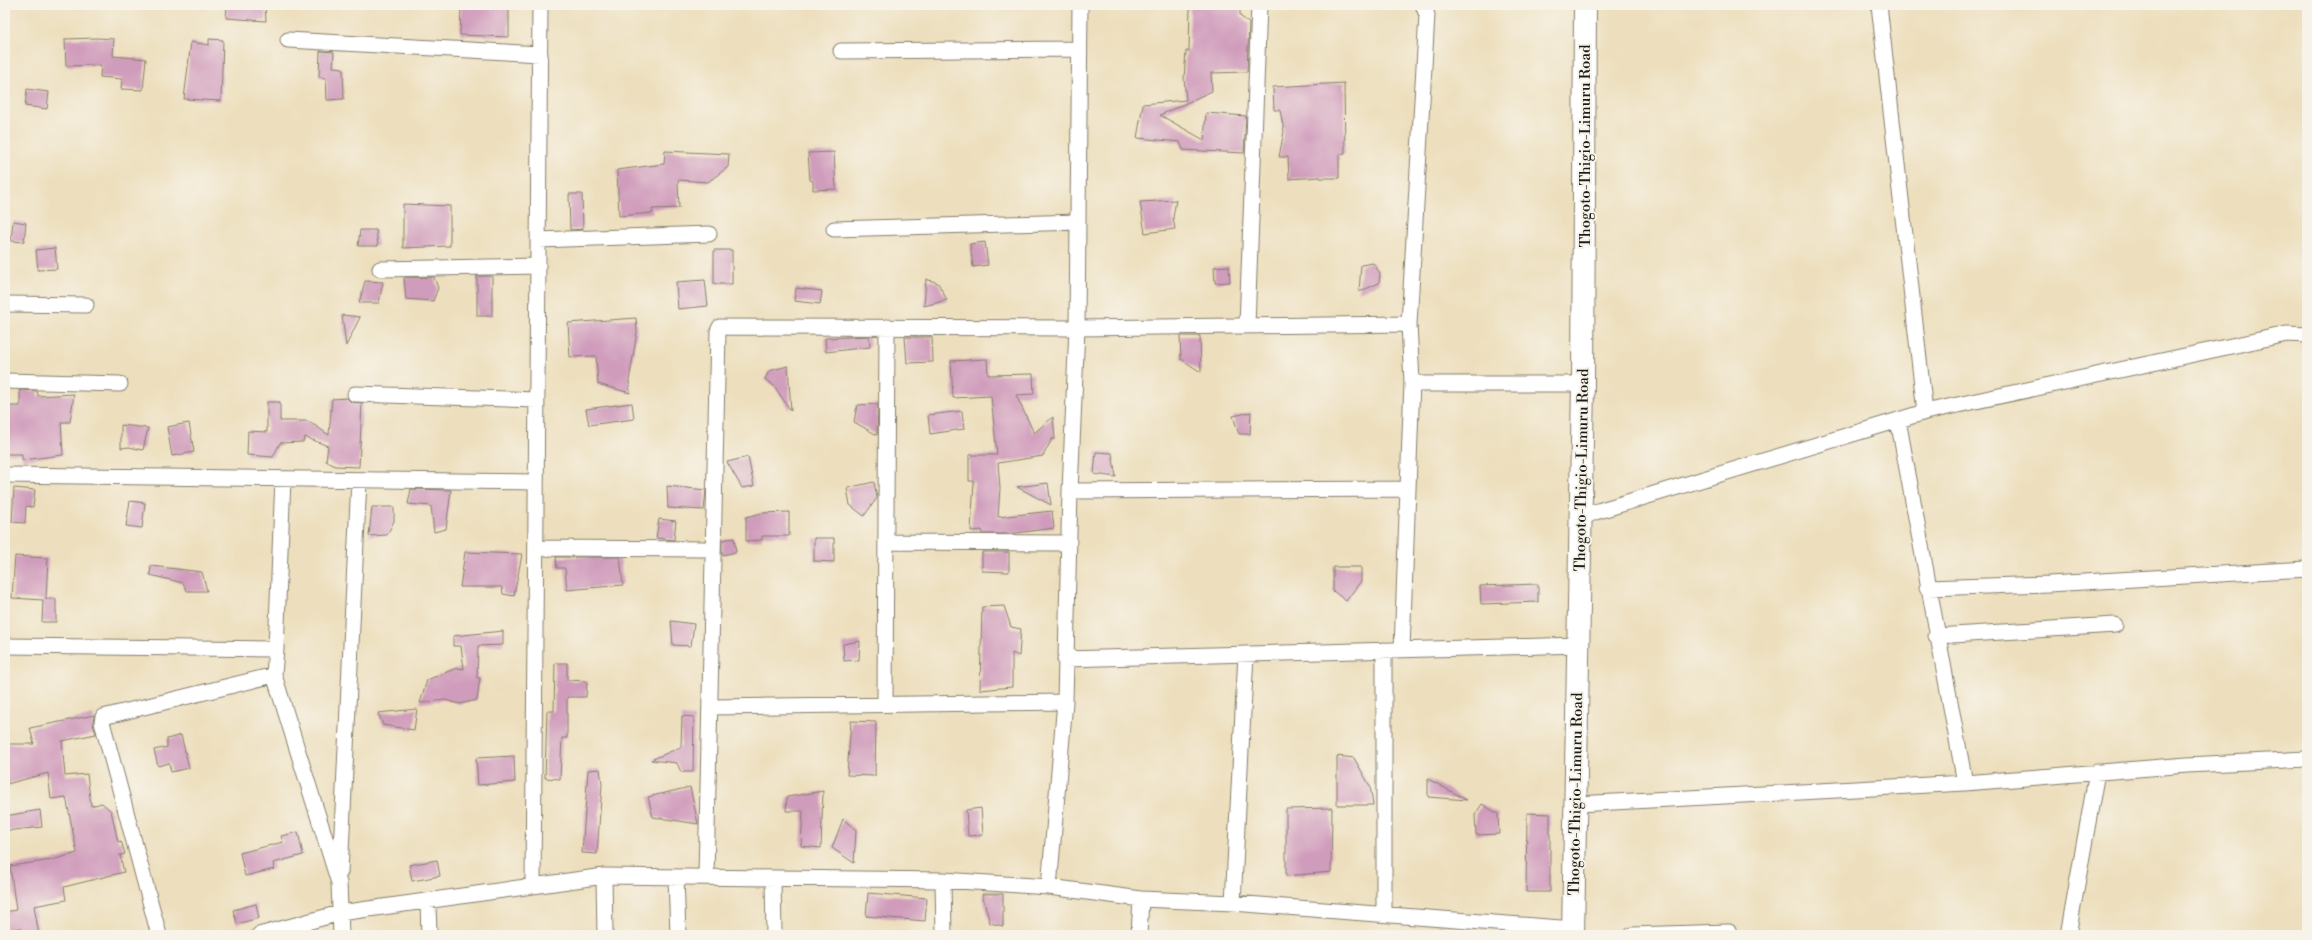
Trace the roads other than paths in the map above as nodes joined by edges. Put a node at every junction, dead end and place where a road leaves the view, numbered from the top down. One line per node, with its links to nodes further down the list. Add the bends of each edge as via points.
1 (540, 5): 10 (street)
2 (1080, 5): 8 (street)
3 (1259, 5): 20 (street)
4 (1423, 5): 19 (street, via 1427,15)
5 (1585, 5): 27 (highway, Thogoto-Thigio-Limuru Road)
6 (1879, 5): 30 (street)
7 (288, 40): 10 (street)
8 (1078, 49): 9 (street); 11 (street)
9 (841, 51)
10 (540, 54): 14 (street)
11 (1078, 222): 12 (street); 22 (street)
12 (834, 229)
13 (709, 234): 14 (street)
14 (538, 240): 15 (street)
15 (538, 266): 16 (street); 29 (street)
16 (380, 270)
17 (5, 304): 18 (street)
18 (86, 305)
19 (1408, 324): 20 (street); 25 (street)
20 (1247, 325): 22 (street)
21 (887, 327): 22 (street); 39 (street); 42 (street, via 720,327)
22 (1077, 328): 37 (street)
23 (2307, 335): 30 (street, via 2287,334)
24 (5, 381): 26 (street)
25 (1412, 382): 27 (street); 36 (street)
26 (120, 384)
27 (1583, 384): 38 (highway, Thogoto-Thigio-Limuru Road)
28 (355, 394): 29 (street)
29 (537, 400): 35 (street)
30 (1925, 412): 31 (street)
31 (1898, 420): 38 (street); 44 (street)
32 (5, 476): 33 (street)
33 (283, 479): 34 (street); 49 (street)
34 (359, 480): 35 (street); 67 (street)
35 (536, 482): 41 (street)
36 (1408, 489): 37 (street); 50 (street)
37 (1070, 491): 40 (street)
38 (1581, 518): 47 (highway, Thogoto-Thigio-Limuru Road)
39 (886, 542): 40 (street); 56 (street)
40 (1068, 543): 53 (street)
41 (536, 548): 42 (street); 68 (street)
42 (713, 549): 57 (street)
43 (2307, 569): 44 (street, via 2048,584)
44 (1927, 588): 46 (street)
45 (2115, 625): 46 (street)
46 (1936, 636): 60 (street)
47 (1579, 645): 50 (street); 61 (highway, Thogoto-Thigio-Limuru Road)
48 (5, 646): 49 (street)
49 (276, 649): 54 (street)
50 (1402, 649): 51 (street)
51 (1384, 650): 52 (street); 74 (street)
52 (1246, 654): 53 (street); 72 (street)
53 (1065, 659): 55 (street)
54 (274, 675): 67 (street); 77 (street, via 103,717 102,722)
55 (1065, 702): 56 (street); 69 (street)
56 (885, 704): 57 (street)
57 (710, 706): 64 (street)
58 (2307, 759): 59 (street)
59 (2097, 772): 60 (street); 87 (street)
60 (1964, 783): 61 (street)
61 (1577, 804): 75 (highway, Thogoto-Thigio-Limuru Road)
62 (604, 876): 63 (street); 68 (street); 81 (street)
63 (676, 877): 64 (street); 82 (street)
64 (706, 877): 65 (street)
65 (773, 878): 66 (street); 83 (street)
66 (943, 880): 69 (street); 84 (street)
67 (339, 883): 73 (street)
68 (533, 886): 71 (street)
69 (1049, 887): 70 (street)
70 (1141, 899): 72 (street); 85 (street)
71 (428, 901): 73 (street); 80 (street)
72 (1233, 903): 74 (street)
73 (340, 913): 78 (street); 79 (street)
74 (1384, 914): 75 (street)
75 (1573, 932)
76 (1729, 932): 86 (street)
77 (159, 935)
78 (259, 935)
79 (341, 935)
80 (429, 935)
81 (605, 935)
82 (678, 935)
83 (774, 935)
84 (944, 935)
85 (1139, 935)
86 (1632, 935)
87 (2068, 935)

